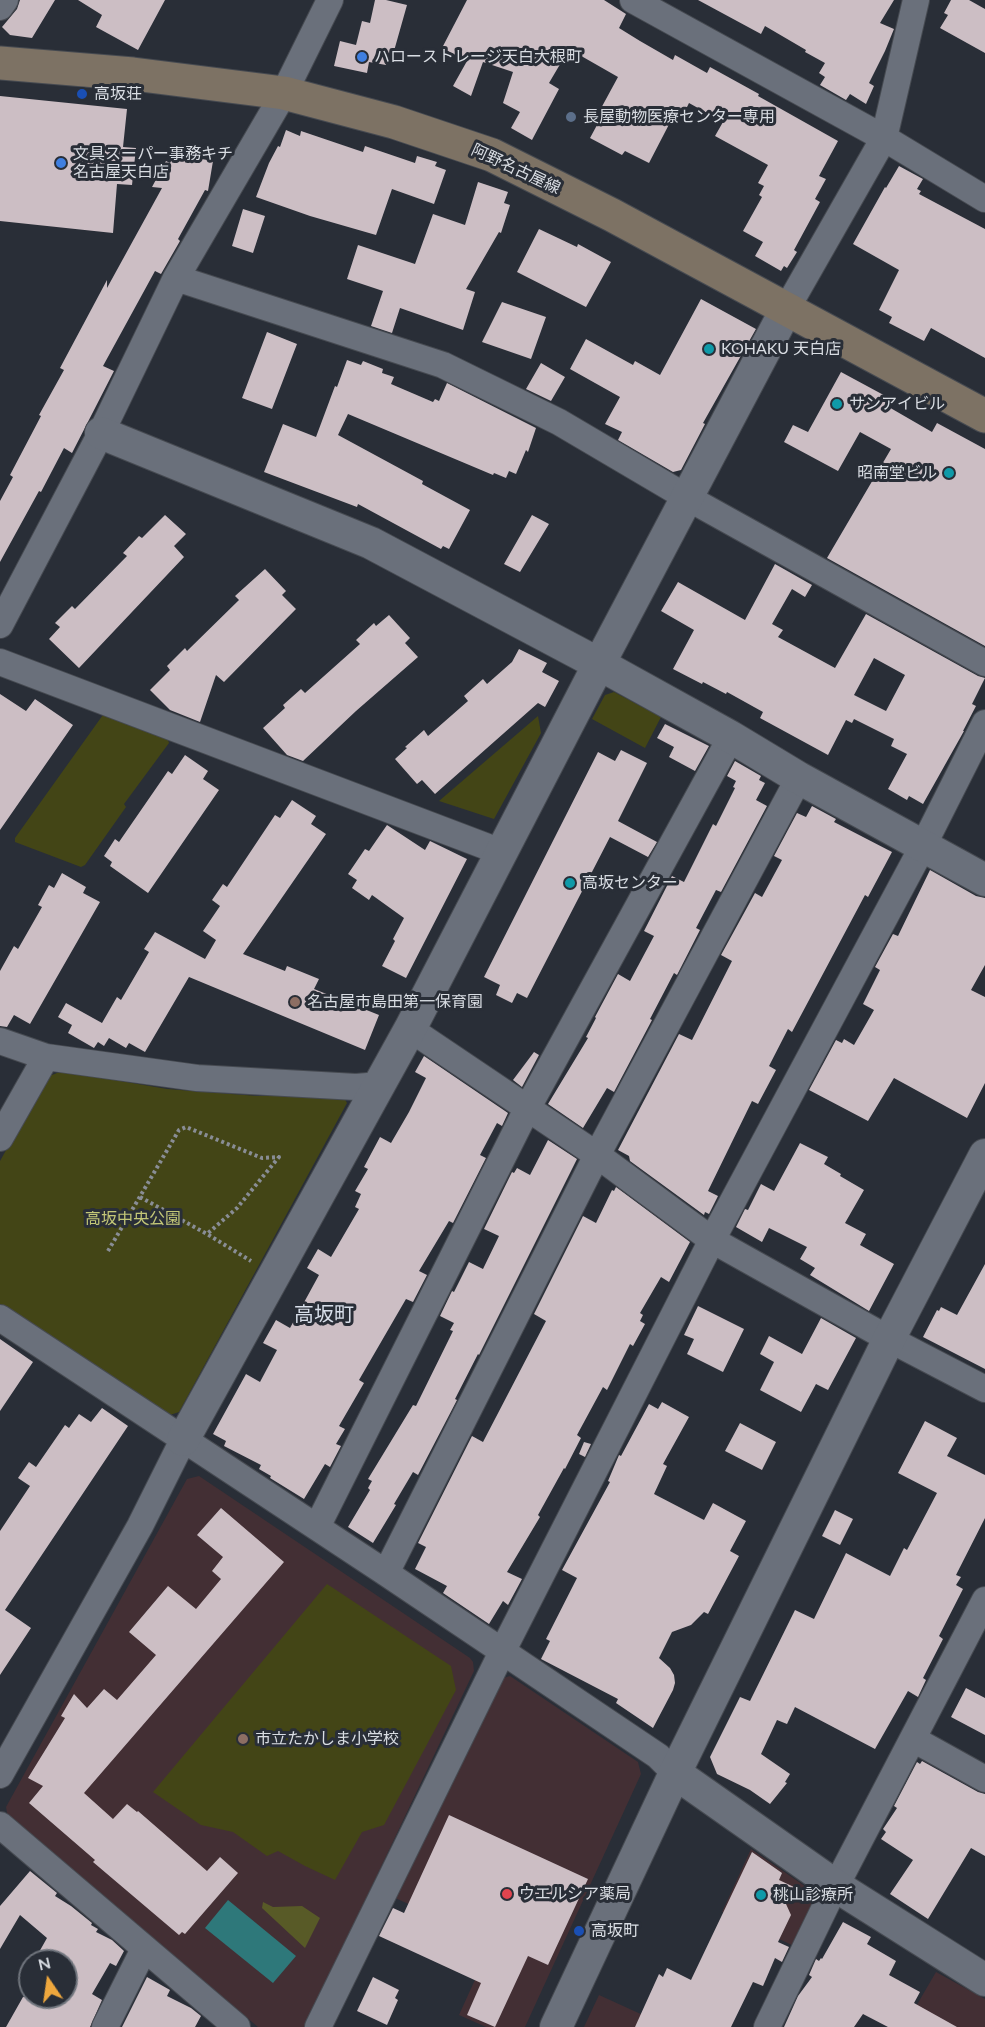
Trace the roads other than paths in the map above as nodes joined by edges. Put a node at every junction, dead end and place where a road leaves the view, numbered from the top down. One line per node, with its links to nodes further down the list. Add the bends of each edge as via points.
1 (5, 0): 5 (street)
2 (330, 0): 7 (street)
3 (633, 0): 8 (street)
4 (916, 0): 8 (street)
5 (0, 7)
6 (0, 63): 7 (main road, 阿野名古屋線, via 133,74)
7 (284, 93): 10 (street); 11 (main road, 阿野名古屋線, via 394,122 492,155)
8 (884, 138): 9 (street); 11 (street)
9 (985, 199)
10 (176, 278): 13 (street); 14 (street, via 443,365 559,422)
11 (787, 308): 12 (main road, 阿野名古屋線); 14 (street)
12 (985, 416)
13 (101, 433): 15 (street); 18 (street, via 371,543)
14 (688, 498): 17 (street); 18 (street)
15 (0, 625)
16 (0, 662): 23 (street)
17 (985, 663)
18 (599, 664): 20 (street); 23 (street)
19 (985, 723): 22 (street)
20 (730, 737): 21 (street); 29 (street)
21 (799, 778): 22 (street); 31 (street)
22 (923, 846): 24 (street); 33 (street)
23 (501, 852): 25 (street)
24 (985, 880)
25 (410, 1029): 28 (street); 29 (street)
26 (0, 1041): 27 (street)
27 (46, 1057): 28 (street, via 197,1078); 30 (street)
28 (380, 1085): 37 (street)
29 (527, 1110): 31 (street); 38 (street)
30 (0, 1138)
31 (597, 1155): 33 (street); 39 (street)
32 (985, 1155): 35 (street)
33 (712, 1240): 35 (street); 41 (street)
34 (0, 1318): 37 (street)
35 (889, 1339): 36 (street); 43 (street)
36 (985, 1389)
37 (183, 1440): 38 (street); 44 (street, via 140,1526)
38 (318, 1527): 39 (street)
39 (386, 1573): 41 (street)
40 (985, 1600): 42 (street)
41 (502, 1652): 43 (street, via 658,1756); 52 (street)
42 (913, 1739): 45 (street); 47 (street)
43 (675, 1773): 47 (street); 53 (street)
44 (0, 1775)
45 (985, 1779)
46 (0, 1825): 48 (street)
47 (836, 1886): 49 (street); 54 (street)
48 (144, 1949): 50 (street); 51 (street)
49 (985, 1980)
50 (105, 2027)
51 (237, 2027)
52 (318, 2027)
53 (556, 2027)
54 (768, 2027)

